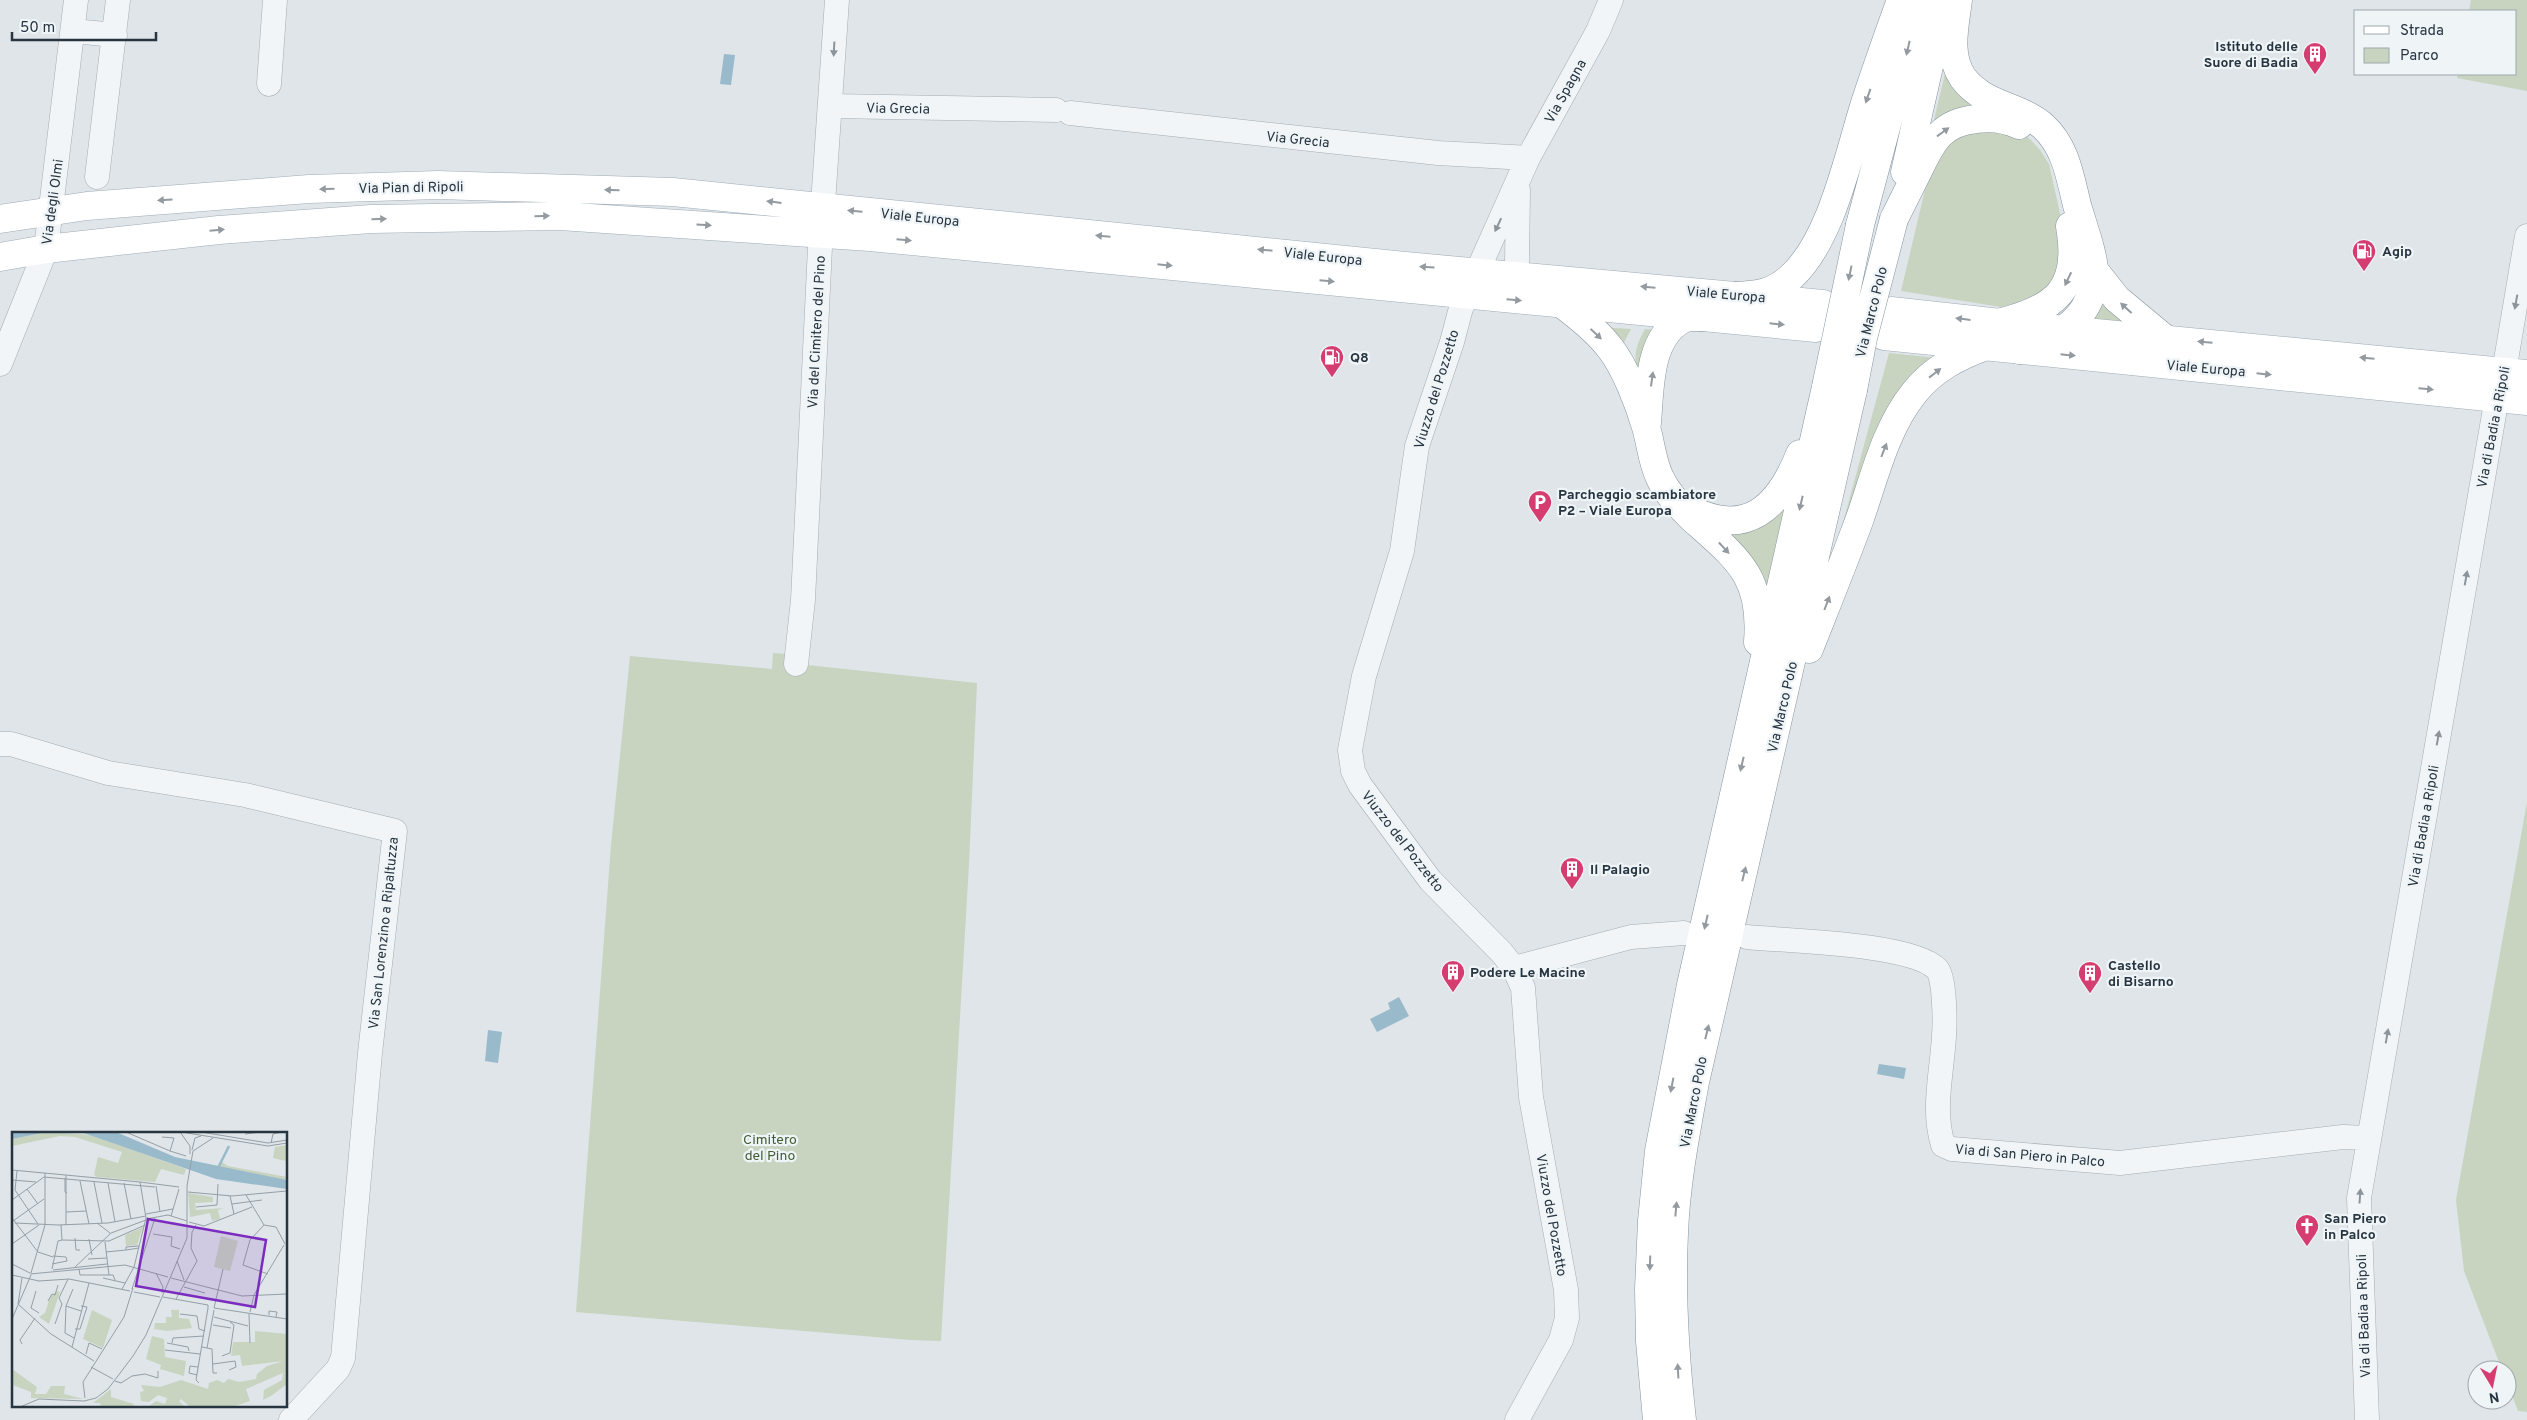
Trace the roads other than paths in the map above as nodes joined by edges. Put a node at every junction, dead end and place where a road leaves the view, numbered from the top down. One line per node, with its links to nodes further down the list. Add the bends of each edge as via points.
1 (76, 0): 10 (street, Via degli Olmi)
2 (118, 0): 11 (street)
3 (276, 0): 12 (street)
4 (836, 0): 13 (street, Via del Cimitero del Pino, one-way to 13)
5 (1611, 0): 14 (street, Via Spagna)
6 (1901, 0): 27 (main road, one-way to 27, via 1814,250 1797,272 1780,286 1759,295)
7 (1918, 0): 37 (main road, Via Marco Polo, one-way to 37, bridge, via 1860,225)
8 (1944, 0): 19 (main road, Via Marco Polo)
9 (1958, 0): 24 (main road, via 1953,48 1960,71 1980,94 2033,119 2060,146)
10 (73, 31): 11 (street); 17 (street, Via degli Olmi)
11 (114, 35): 15 (street)
12 (269, 84)
13 (830, 106): 14 (street, Via Grecia, via 1063,112 1332,142); 20 (street, Via del Cimitero del Pino)
14 (1528, 158): 16 (street, Via Spagna)
15 (97, 177)
16 (1518, 181): 25 (street, Via Spagna, via 1517,262); 26 (street, Via Spagna, one-way to 26)
17 (51, 210): 18 (main road, Via Pian di Ripoli); 20 (main road, Via Pian di Ripoli, one-way to 17, via 673,192 438,185 309,189); 22 (street, Via degli Olmi)
18 (0, 219)
19 (1894, 219): 32 (main road, one-way to 32, via 1927,150 1946,129 1972,119 1998,118 2035,135 2053,164 2061,186 2070,228 2073,264 2064,287 2050,302); 43 (main road, Via Marco Polo, bridge, via 1864,331)
20 (822, 220): 22 (main road, one-way to 20, via 219,230 371,219 560,216); 26 (main road, Viale Europa); 41 (street, Via del Cimitero del Pino, via 803,600)
21 (2527, 236): 36 (street, Via di Badia a Ripoli, one-way to 36)
22 (46, 248): 23 (main road); 35 (street, Via degli Olmi)
23 (0, 257)
24 (2094, 270): 31 (main road, via 2087,306); 33 (main road, one-way to 24, via 2117,299)
25 (1522, 276): 26 (main road, Viale Europa); 27 (main road, Viale Europa, one-way to 25)
26 (1471, 283): 28 (main road, Viale Europa, one-way to 28); 47 (street, Viuzzo del Pozzetto, via 1417,446 1402,551 1364,676 1350,750 1353,771 1360,785 1430,880)
27 (1736, 296): 29 (main road, Viale Europa, one-way to 27, via 1819,316)
28 (1562, 304): 29 (main road, Viale Europa); 39 (main road, one-way to 39, via 1611,349 1623,369)
29 (1704, 317): 39 (main road, one-way to 29, via 1661,341 1668,329 1681,320)
30 (1887, 323): 32 (main road, Viale Europa)
31 (2064, 330): 32 (main road, Viale Europa); 33 (main road, Viale Europa); 34 (main road, via 2039,344)
32 (1992, 335): 34 (main road, Viale Europa); 43 (main road, one-way to 32, via 1903,408 1934,372)
33 (2164, 338): 36 (main road, Viale Europa, one-way to 33)
34 (2019, 350): 36 (main road, Viale Europa, one-way to 36)
35 (0, 364)
36 (2509, 381): 38 (main road, Viale Europa); 48 (street, Via di Badia a Ripoli, one-way to 36)
37 (1826, 387): 40 (main road, via 1790,479 1767,507 1748,518 1729,521 1704,517); 42 (main road, Via Marco Polo, one-way to 42)
38 (2527, 401)
39 (1646, 427): 40 (main road, via 1660,478)
40 (1676, 503): 42 (main road, one-way to 42, via 1737,561 1756,593 1759,629)
41 (796, 664)
42 (1750, 728): 51 (main road, Via Marco Polo, one-way to 51, via 1691,985 1659,1151 1649,1289 1650,1341)
43 (1777, 729): 52 (main road, Via Marco Polo, one-way to 43, via 1674,1306 1674,1251 1684,1142)
44 (0, 744): 49 (street, Via San Lorenzino a Ripaltuzza, via 11,744 108,773 245,795 395,831 370,1053 343,1358 338,1369)
45 (1684, 933): 47 (street, via 1631,937)
46 (1747, 937): 48 (street, Via di San Piero in Palco, via 1882,949 1918,958 1937,969 1942,981 1944,1035 1938,1099 1939,1130 1944,1145 1952,1149 2120,1163 2343,1137)
47 (1514, 968): 50 (street, Viuzzo del Pozzetto, via 1523,988 1531,1097 1566,1290 1567,1318 1561,1340)
48 (2368, 1138): 53 (street, Via di Badia a Ripoli, one-way to 48, via 2360,1198)
49 (292, 1420)
50 (1517, 1420)
51 (1658, 1420)
52 (1682, 1420)
53 (2367, 1420)

